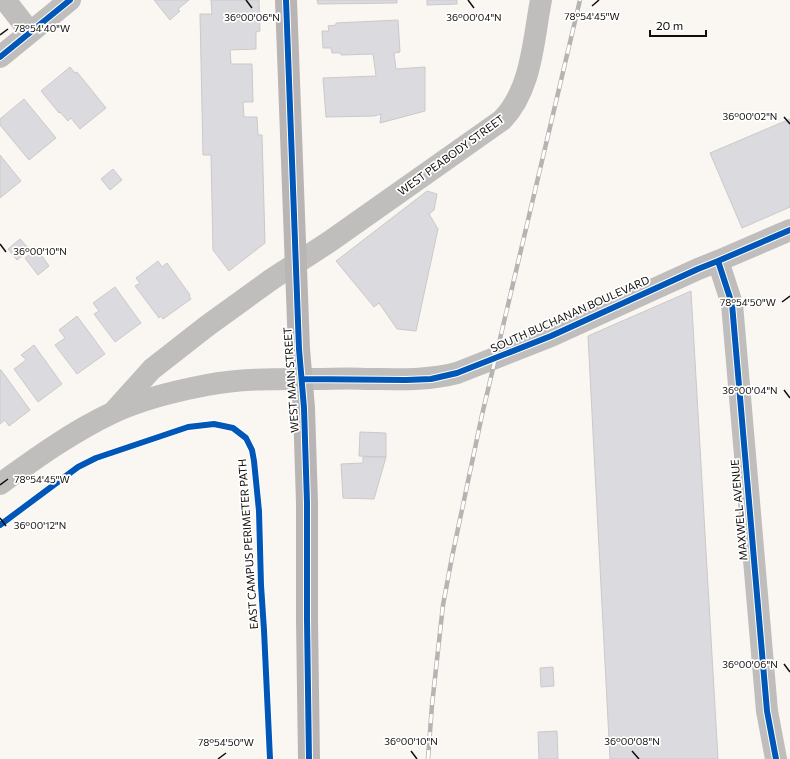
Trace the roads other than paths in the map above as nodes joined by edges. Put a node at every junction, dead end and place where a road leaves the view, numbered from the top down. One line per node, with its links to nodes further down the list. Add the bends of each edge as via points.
1 (5, 0): 5 (street)
2 (286, 0): 9 (main road, WEST MAIN STREET)
3 (541, 0): 9 (street, WEST PEABODY STREET, via 528,72 511,111 502,120)
4 (67, 1): 5 (street)
5 (30, 32): 6 (street)
6 (0, 56)
7 (790, 230): 8 (street, SOUTH BUCHANAN BOULEVARD)
8 (718, 261): 10 (street, SOUTH BUCHANAN BOULEVARD, via 545,339 457,373 430,379 406,380); 14 (street, MAXWELL AVENUE, via 732,304 767,711)
9 (295, 264): 10 (main road, WEST MAIN STREET); 11 (street, WEST PEABODY STREET, via 207,326 152,369)
10 (302, 379): 11 (street, SOUTH BUCHANAN BOULEVARD, via 208,384 157,397); 13 (main road, WEST MAIN STREET, via 307,503)
11 (112, 413): 12 (street, via 56,445)
12 (0, 484)
13 (309, 759)
14 (776, 759)

